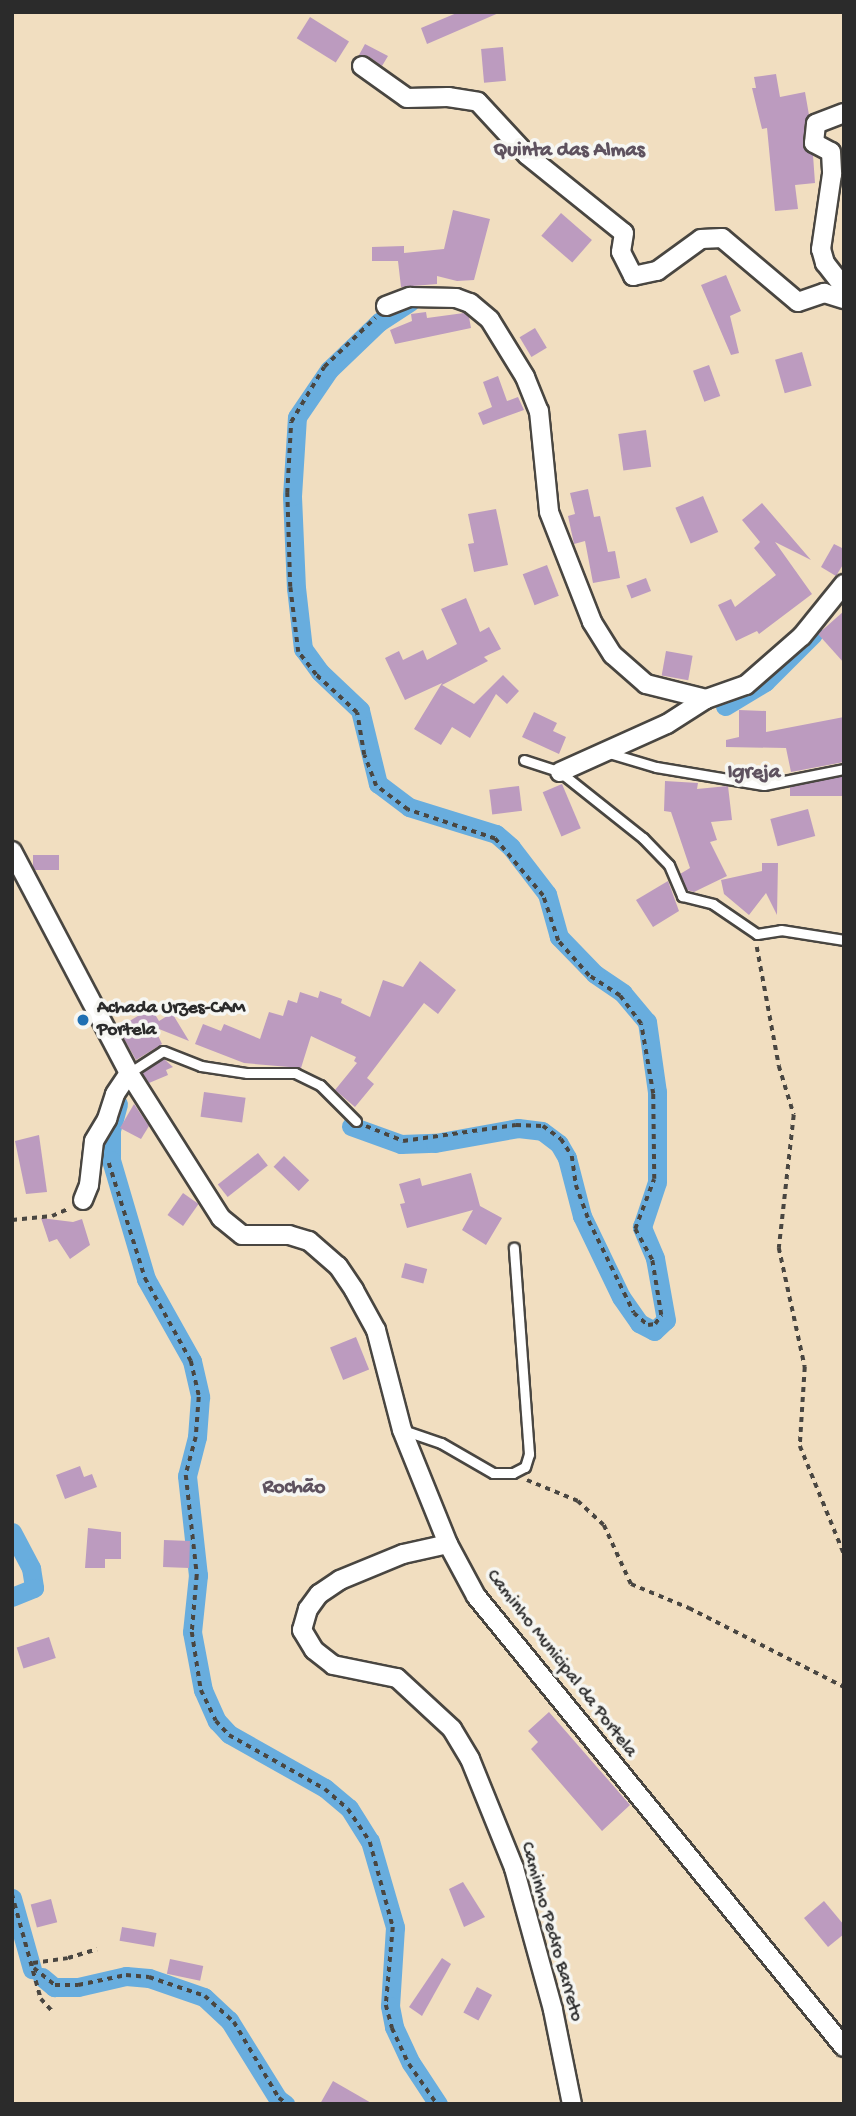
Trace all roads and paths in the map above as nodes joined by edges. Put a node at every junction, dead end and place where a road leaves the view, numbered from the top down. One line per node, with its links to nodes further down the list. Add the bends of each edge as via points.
1 (362, 66): 4 (street, via 407,98 478,102 527,155 624,233 621,252 633,276 657,271 701,239 722,238 799,302 824,293)
2 (844, 113): 3 (street, via 816,124 814,144 831,152 821,249 825,263)
3 (844, 287)
4 (844, 299)
5 (386, 306): 7 (street, via 410,298 456,298 490,320 526,377 540,411 549,512 592,622 613,655 646,684); 16 (path, via 324,367 291,422 287,493 298,652 357,713 376,786 408,810 495,839 543,896 558,941 589,976 620,996 641,1024 653,1094 654,1179 635,1229 652,1260 661,1315 648,1325 634,1313 589,1221 572,1156 561,1139 543,1126 516,1125 403,1141)
6 (844, 584): 7 (street, via 802,636 753,680)
7 (706, 699): 8 (street)
8 (607, 752): 10 (lane, via 656,767 764,785); 11 (street)
9 (524, 760): 11 (lane)
10 (844, 769)
11 (560, 772): 13 (lane, via 643,838 668,865 682,896 713,904)
12 (12, 851): 15 (street, Caminho Municipal da Portela)
13 (757, 934): 14 (lane, via 782,930); 24 (path, via 779,1066 794,1115 779,1248 805,1367 800,1446)
14 (844, 940)
15 (129, 1073): 16 (lane, via 163,1051 201,1066 247,1073 295,1073 320,1085); 18 (street, via 114,1094 94,1141); 21 (street, Caminho Municipal da Portela, via 229,1227 242,1236 289,1235 309,1241 338,1266 376,1330)
16 (356, 1121)
17 (109, 1160): 32 (path, via 145,1278 191,1361 199,1397 196,1437 186,1475 197,1575 192,1632 201,1690 216,1721 229,1735 325,1789 348,1809 370,1842 393,1927 386,2005 389,2017 409,2064)
18 (83, 1200): 19 (path, via 52,1216)
19 (12, 1220)
20 (514, 1248): 22 (lane, via 529,1454 525,1467)
21 (402, 1430): 22 (lane, via 441,1443 493,1473); 23 (street, Caminho Municipal da Portela)
22 (513, 1473): 25 (path, via 578,1501 604,1525 631,1584 690,1608)
23 (448, 1544): 30 (street, Caminho Municipal da Portela, via 476,1597 509,1639); 33 (street, Caminho Pedro Barreto, via 403,1554 340,1580 319,1594 302,1629 314,1650 333,1665 397,1678 452,1729 470,1759 514,1868 553,2010)
24 (844, 1554)
25 (844, 1687)
26 (12, 1894): 28 (path)
27 (97, 1949): 28 (path)
28 (33, 1965): 29 (path, via 41,1999); 31 (path, via 55,1986 126,1975 149,1977 205,1996 234,2022)
29 (52, 2011)
30 (844, 2047)
31 (287, 2104)
32 (437, 2104)
33 (572, 2104)

